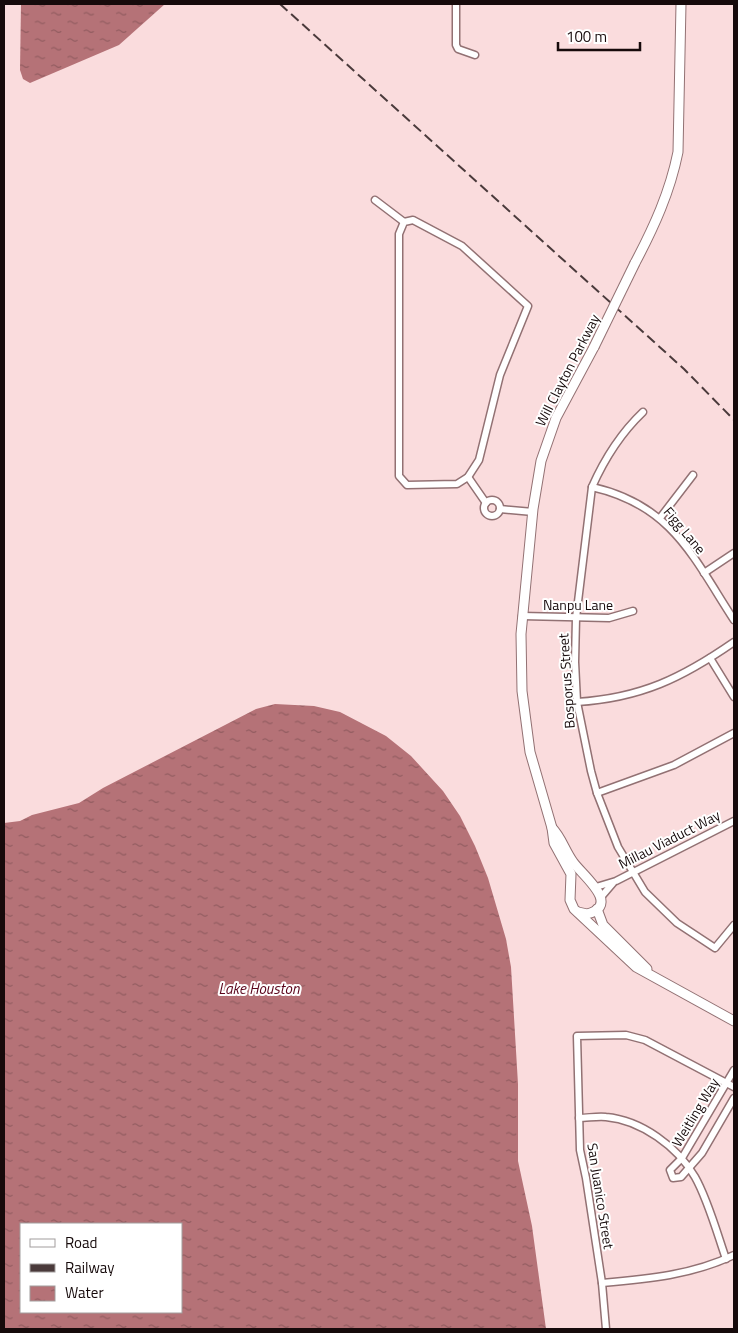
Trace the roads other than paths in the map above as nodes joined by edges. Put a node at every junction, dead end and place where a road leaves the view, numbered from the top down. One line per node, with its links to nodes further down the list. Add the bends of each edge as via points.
1 (456, 4): 5 (street, via 456,45 458,49)
2 (675, 4): 4 (street, Will Clayton Parkway)
3 (681, 4): 4 (street, Will Clayton Parkway)
4 (680, 22): 14 (street, Will Clayton Parkway, bridge, via 680,129 675,166 660,214 547,439)
5 (475, 55)
6 (376, 200): 7 (street)
7 (404, 222): 10 (street, via 399,234 399,476 407,485 458,484); 10 (street, via 413,220 462,246 528,306 500,375 479,460)
8 (644, 412): 11 (street, Bosporus Street, via 630,424)
9 (693, 475): 15 (street)
10 (468, 477): 12 (street)
11 (592, 487): 15 (street, Figg Lane, via 624,496); 20 (street, Bosporus Street)
12 (486, 503): 13 (street, via 495,501); 13 (street, via 485,510 491,516)
13 (500, 508): 14 (street)
14 (533, 512): 19 (street, Will Clayton Parkway)
15 (660, 518): 17 (street, Figg Lane)
16 (734, 553): 17 (street)
17 (704, 574): 21 (street, Figg Lane)
18 (633, 611): 20 (street, Nanpu Lane, via 609,618)
19 (522, 616): 20 (street, Nanpu Lane); 29 (street, Will Clayton Parkway, via 525,719 535,774)
20 (576, 618): 25 (street, Bosporus Street)
21 (734, 620)
22 (734, 642): 23 (street)
23 (710, 658): 24 (street); 25 (street, via 669,682 643,692 610,700)
24 (734, 697)
25 (577, 702): 27 (street, Bosporus Street)
26 (734, 733): 27 (street, via 674,765)
27 (597, 794): 30 (street, Bosporus Street)
28 (734, 821): 30 (street, Millau Viaduct Way)
29 (552, 828): 32 (street, Will Clayton Parkway, via 573,862); 33 (street, Will Clayton Parkway, via 554,843 571,874)
30 (632, 872): 31 (street, Millau Viaduct Way); 37 (street, Bosporus Street, via 660,909 716,948)
31 (616, 881): 32 (street, Millau Viaduct Way); 34 (street, Millau Viaduct Way)
32 (594, 886): 33 (street, via 580,884); 34 (street)
33 (571, 892): 36 (street, via 571,905)
34 (601, 897): 35 (street)
35 (597, 909): 36 (street, via 586,914); 38 (street, via 603,925)
36 (578, 912): 38 (street, via 636,967)
37 (734, 925)
38 (651, 973): 39 (street)
39 (734, 1021)
40 (734, 1070): 41 (street, Weitling Way)
41 (726, 1083): 42 (street); 44 (street, San Juanico Street, via 645,1040 626,1035 577,1036); 45 (street, Weitling Way)
42 (734, 1088)
43 (734, 1098): 46 (street, Weitling Way)
44 (579, 1118): 45 (street, via 606,1117 625,1121 656,1137); 49 (street, San Juanico Street, via 580,1150)
45 (682, 1158): 46 (street); 46 (street, Weitling Way, via 670,1170 671,1176 679,1179)
46 (690, 1168): 48 (street)
47 (734, 1255): 48 (street)
48 (726, 1259): 49 (street, via 668,1276)
49 (602, 1283): 50 (street, San Juanico Street)
50 (606, 1329)

